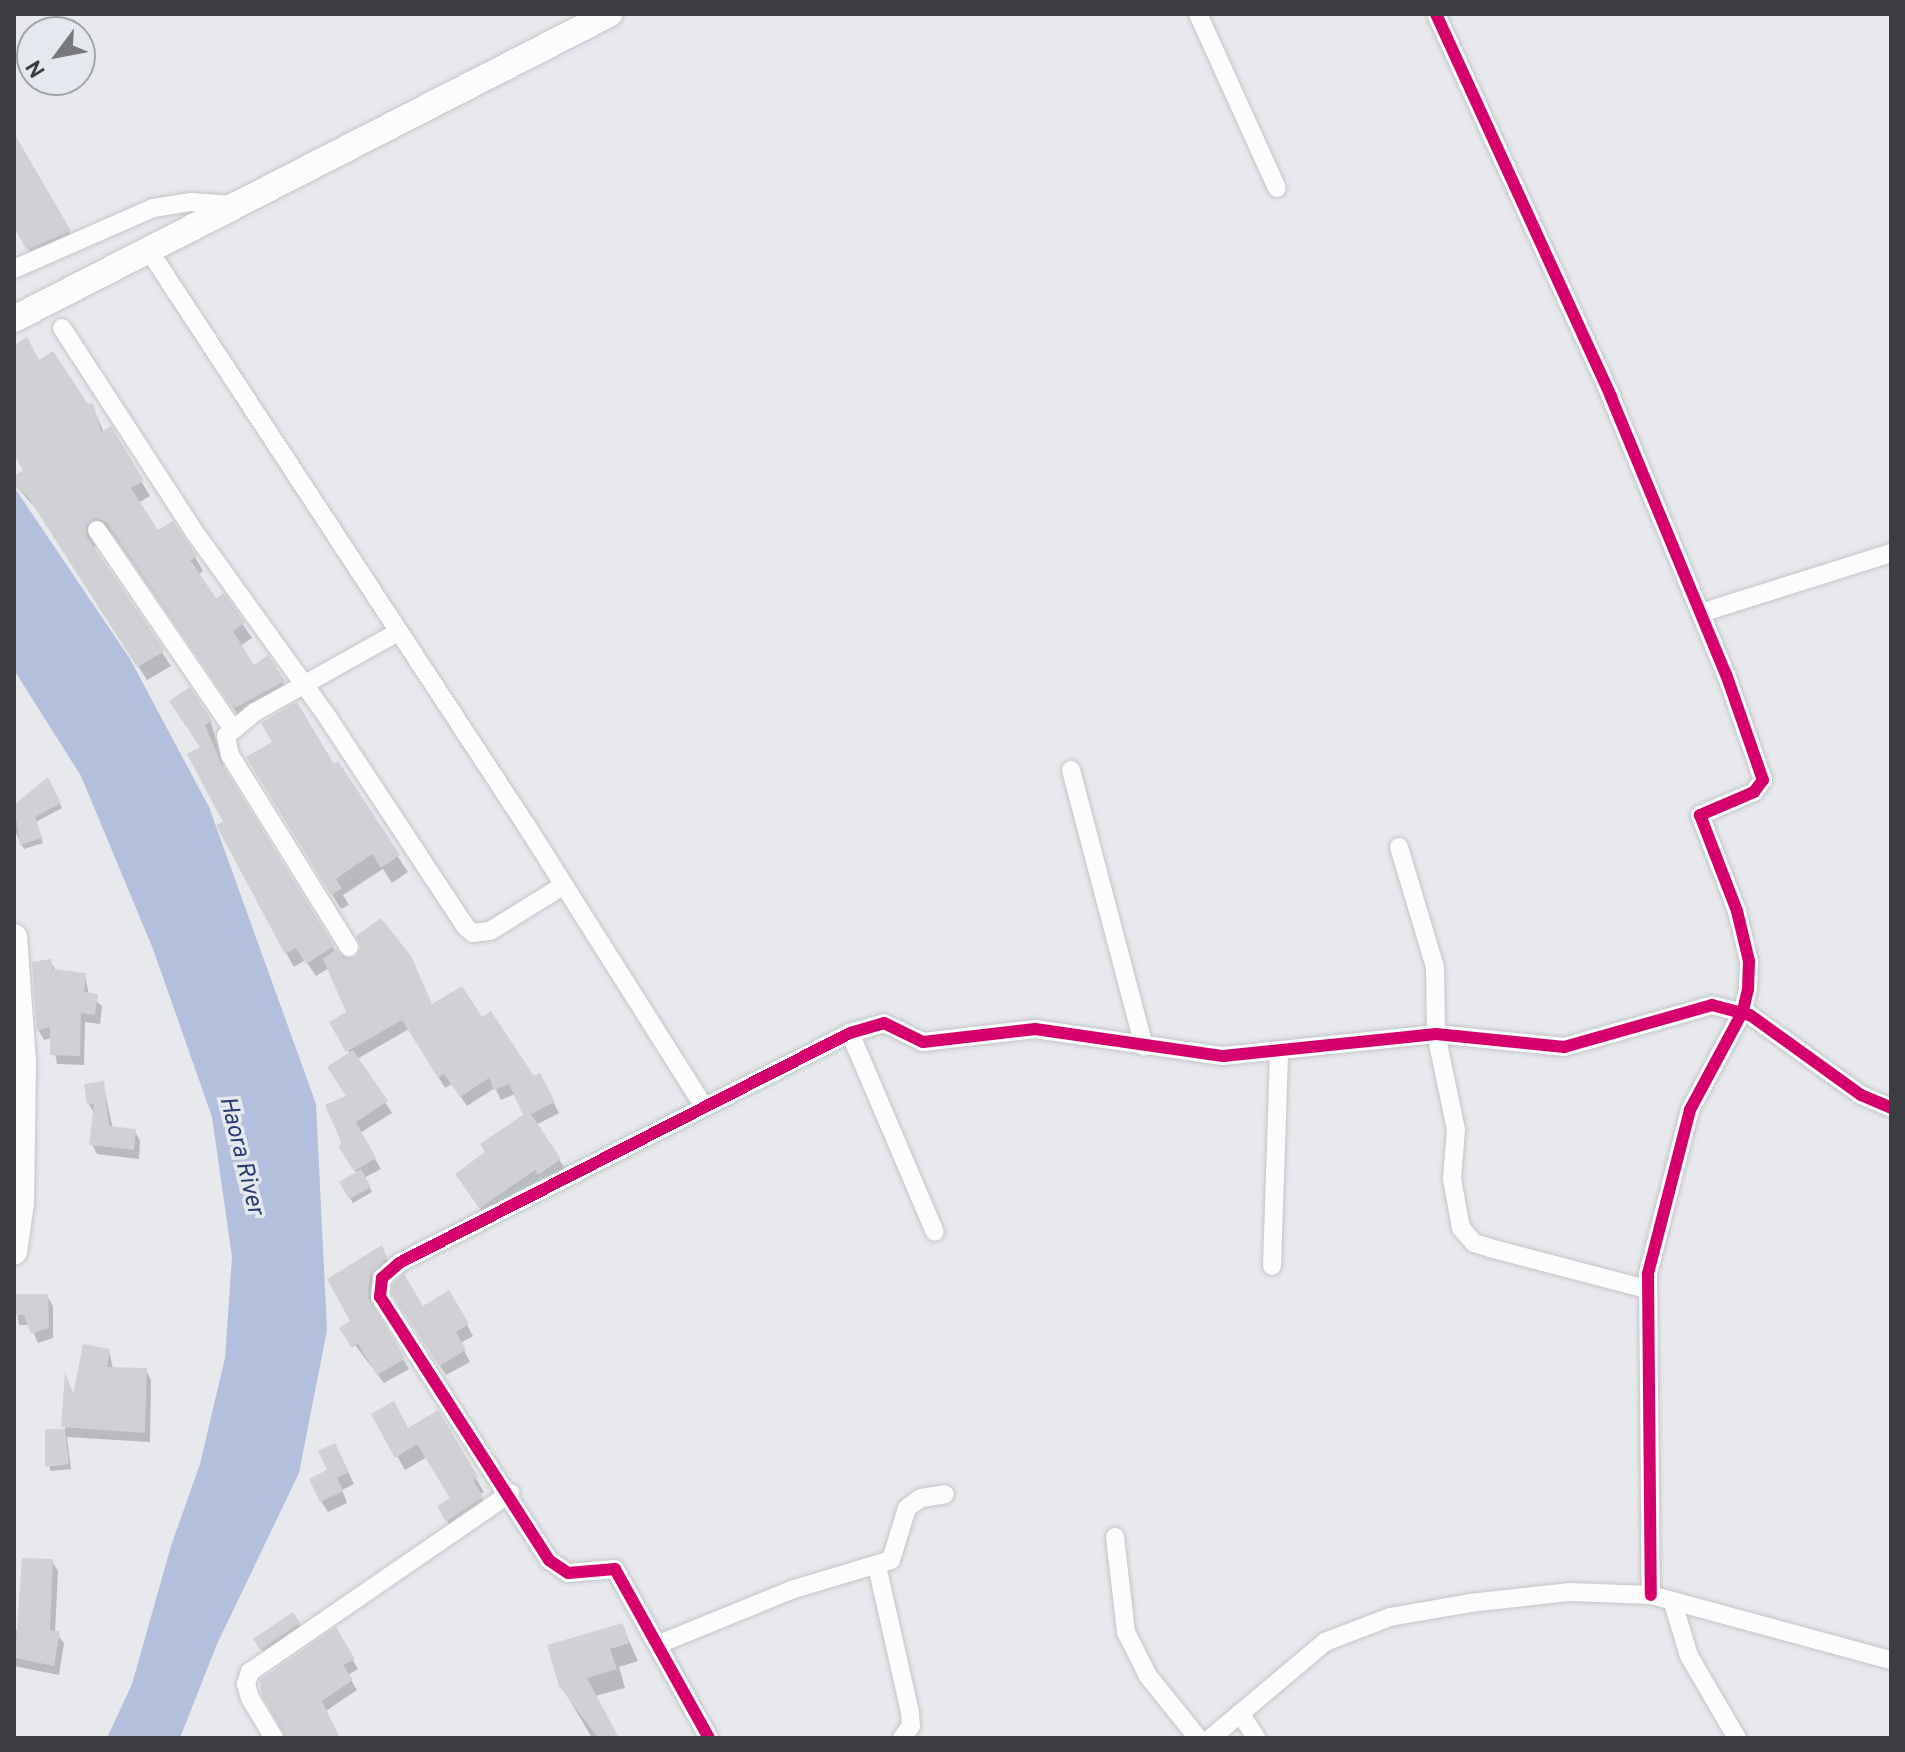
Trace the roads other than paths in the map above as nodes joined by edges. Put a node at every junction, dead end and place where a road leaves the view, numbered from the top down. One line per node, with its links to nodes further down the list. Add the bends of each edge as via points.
1 (609, 14): 5 (street)
2 (1198, 14): 4 (street)
3 (1436, 14): 12 (street, via 1598,369)
4 (1277, 188)
5 (233, 205): 6 (street); 7 (street, via 192,202 153,208)
6 (148, 249): 8 (street); 13 (street)
7 (14, 269)
8 (14, 319)
9 (62, 328): 14 (street, via 193,530)
10 (97, 530): 15 (street)
11 (1891, 553): 12 (street)
12 (1701, 613): 21 (street, via 1763,780 1754,792 1700,815 1737,911 1749,961)
13 (398, 632): 14 (street); 18 (street)
14 (304, 685): 15 (street); 18 (street, via 473,933 490,931)
15 (232, 728): 20 (street, via 226,736 230,755)
16 (1071, 770): 24 (street)
17 (1399, 847): 23 (street, via 1435,967)
18 (564, 885): 26 (street)
19 (14, 937): 29 (street, via 23,1062 21,1203)
20 (349, 947)
21 (1743, 1011): 23 (street, via 1696,1007 1630,1032 1564,1047); 27 (street, via 1861,1095); 31 (street, via 1690,1110)
22 (850, 1033): 24 (street, via 884,1023 918,1040 938,1042 1035,1029); 26 (street); 28 (street)
23 (1436, 1034): 25 (street); 31 (street, via 1456,1130 1452,1179 1468,1238)
24 (1144, 1047): 25 (street, via 1205,1056)
25 (1279, 1053): 30 (street)
26 (704, 1107): 32 (street, via 443,1240 382,1278 380,1297)
27 (1891, 1108)
28 (935, 1232)
29 (14, 1252)
30 (1272, 1266)
31 (1646, 1289): 36 (street)
32 (510, 1493): 38 (street, via 558,1569 615,1569); 41 (street, via 250,1672 250,1698)
33 (945, 1494): 35 (street, via 921,1498 907,1508 896,1550)
34 (1115, 1537): 44 (street, via 1126,1632 1148,1676)
35 (877, 1566): 38 (street, via 791,1590); 43 (street, via 910,1713 911,1726)
36 (1651, 1595): 37 (street); 40 (street, via 1570,1592 1390,1617 1325,1642)
37 (1673, 1603): 39 (street); 47 (street, via 1689,1656)
38 (659, 1644): 42 (street)
39 (1891, 1660)
40 (1240, 1713): 45 (street); 46 (street)
41 (274, 1738)
42 (709, 1738)
43 (902, 1738)
44 (1198, 1738)
45 (1211, 1738)
46 (1256, 1738)
47 (1737, 1738)

